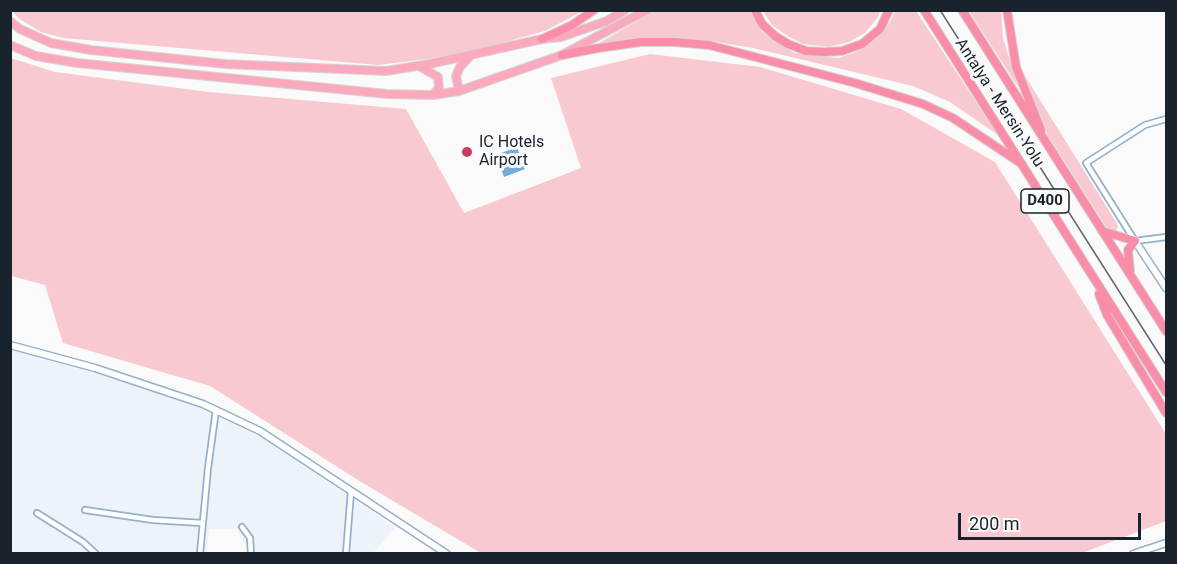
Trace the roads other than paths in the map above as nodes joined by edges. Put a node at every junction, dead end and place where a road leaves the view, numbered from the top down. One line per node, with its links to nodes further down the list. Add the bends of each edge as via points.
1 (594, 10): 10 (highway)
2 (625, 10): 10 (main road, via 561,37)
3 (647, 10): 14 (main road)
4 (755, 10): 5 (highway, via 775,36 806,51 825,52 862,44 879,29)
5 (889, 10)
6 (924, 10): 21 (highway, Antalya - Mersin Yolu / D400)
7 (962, 10): 20 (highway, Antalya - Mersin Yolu / D400)
8 (1007, 10): 20 (highway, via 1016,67)
9 (10, 21): 16 (main road, via 51,43 91,50 225,64 350,71)
10 (542, 39): 15 (main road)
11 (10, 45): 13 (main road)
12 (10, 52): 13 (main road)
13 (27, 52): 18 (main road, via 77,63 387,94)
14 (562, 55): 17 (main road); 21 (highway, via 641,42 709,45 923,104 953,118)
15 (470, 56): 16 (main road); 17 (main road, via 456,76)
16 (418, 66): 18 (main road, via 438,77 439,88)
17 (459, 91): 18 (main road)
18 (433, 94)
19 (1167, 119): 24 (street, via 1145,125 1086,163)
20 (1048, 148): 22 (highway, Antalya - Mersin Yolu / D400)
21 (1022, 164): 26 (highway, Antalya - Mersin Yolu / D400)
22 (1102, 231): 24 (highway); 25 (highway, Antalya - Mersin Yolu / D400)
23 (1167, 237): 24 (street)
24 (1135, 241): 25 (highway, via 1128,250); 27 (street)
25 (1131, 274): 28 (highway, Antalya - Mersin Yolu / D400)
26 (1095, 281): 32 (highway, Antalya - Mersin Yolu / D400); 34 (highway, via 1107,315)
27 (1167, 288)
28 (1154, 310): 29 (highway); 30 (highway, Antalya - Mersin Yolu / D400)
29 (1167, 323)
30 (1167, 331)
31 (10, 345): 33 (street)
32 (1167, 392)
33 (216, 410): 35 (street, via 260,431); 38 (street)
34 (1167, 413)
35 (351, 491): 44 (street); 45 (street)
36 (85, 510): 38 (street)
37 (37, 513): 41 (street)
38 (202, 523): 42 (street)
39 (242, 527): 43 (street, via 250,538)
40 (1167, 543): 46 (street)
41 (96, 554)
42 (200, 554)
43 (250, 554)
44 (346, 554)
45 (447, 554)
46 (1133, 554)

